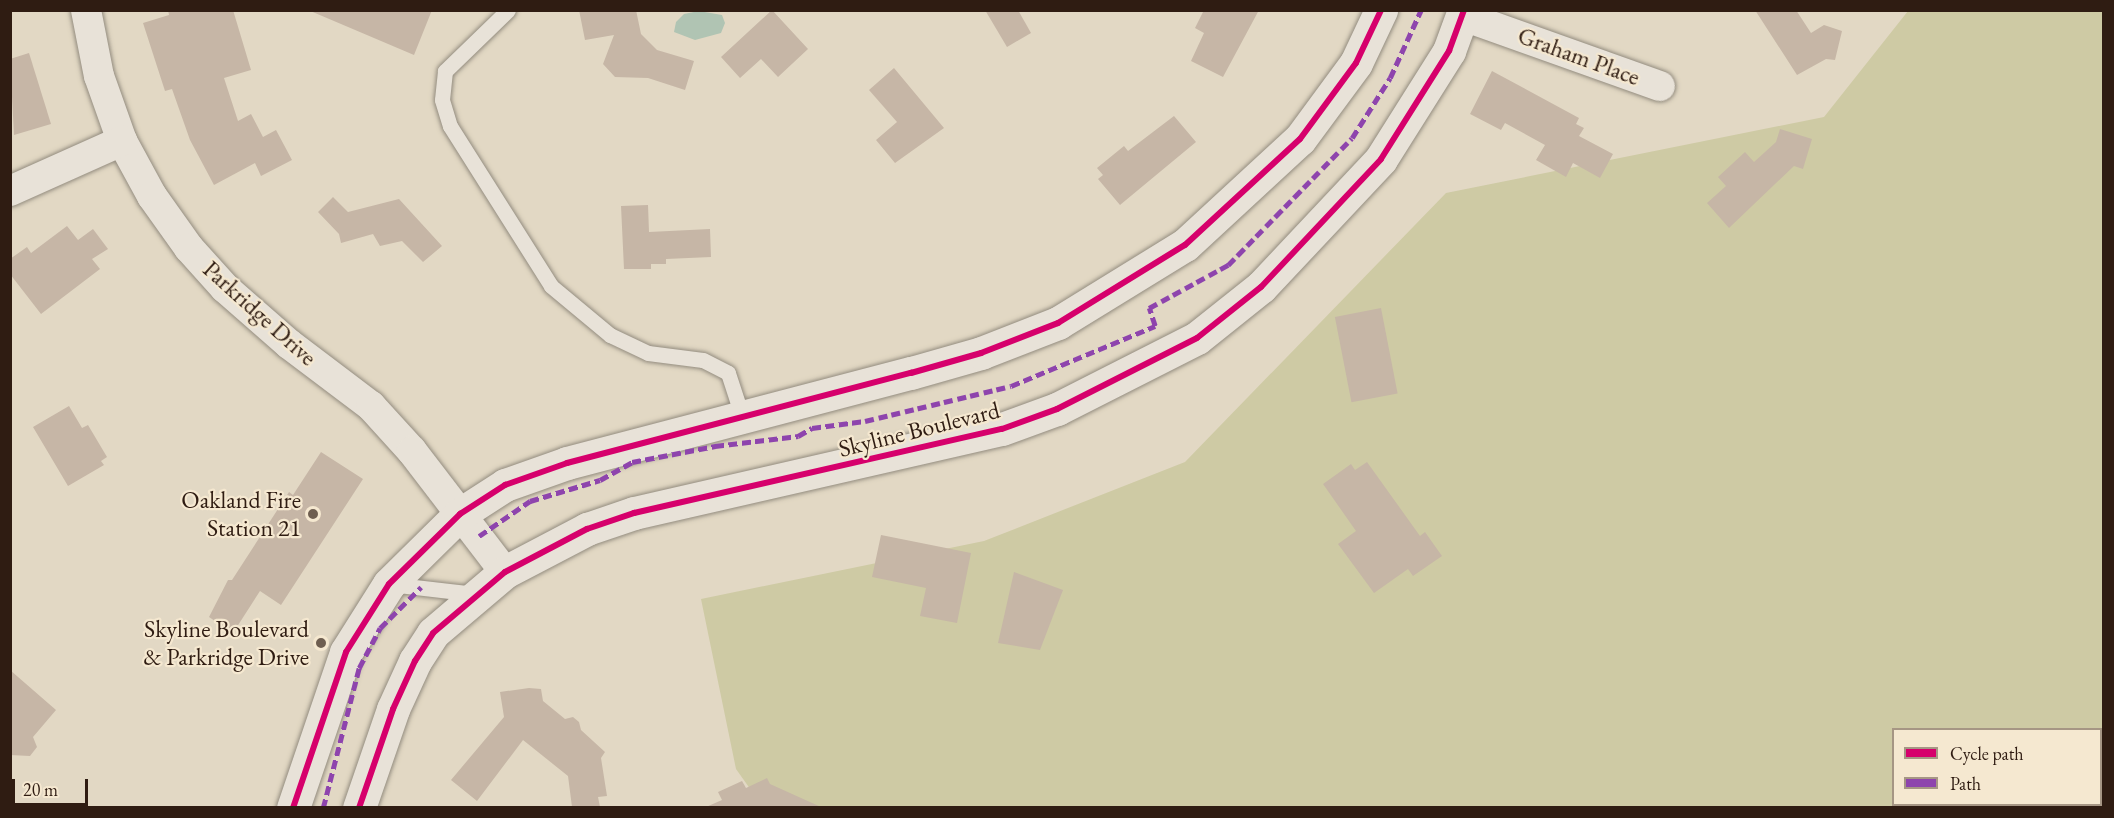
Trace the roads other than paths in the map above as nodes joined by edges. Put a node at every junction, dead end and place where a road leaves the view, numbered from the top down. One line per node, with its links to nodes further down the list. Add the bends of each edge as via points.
1 (86, 10): 6 (street, Parkridge Drive, via 99,76)
2 (508, 10): 8 (lane, via 445,71 442,100 450,126 551,286 610,335 648,353 703,360 728,373)
3 (1381, 10): 8 (main road, via 1356,63 1300,139 1185,245 1127,283 1058,323 981,353)
4 (1464, 13): 5 (street, Graham Place); 10 (main road, Skyline Boulevard, via 1449,51 1381,159 1261,287 1197,338 1057,410 1002,429 634,513 587,529)
5 (1660, 86)
6 (122, 141): 7 (street); 9 (street, Parkridge Drive, via 152,196 225,288 289,344 371,406 412,451)
7 (10, 191)
8 (743, 419): 9 (main road, via 567,464 505,485)
9 (460, 514): 10 (street, Parkridge Drive); 11 (main road)
10 (505, 572): 12 (main road, Skyline Boulevard)
11 (389, 585): 12 (lane); 13 (main road, via 346,652)
12 (477, 594): 14 (main road, Skyline Boulevard, via 433,633 415,661 393,709)
13 (293, 807)
14 (359, 807)

